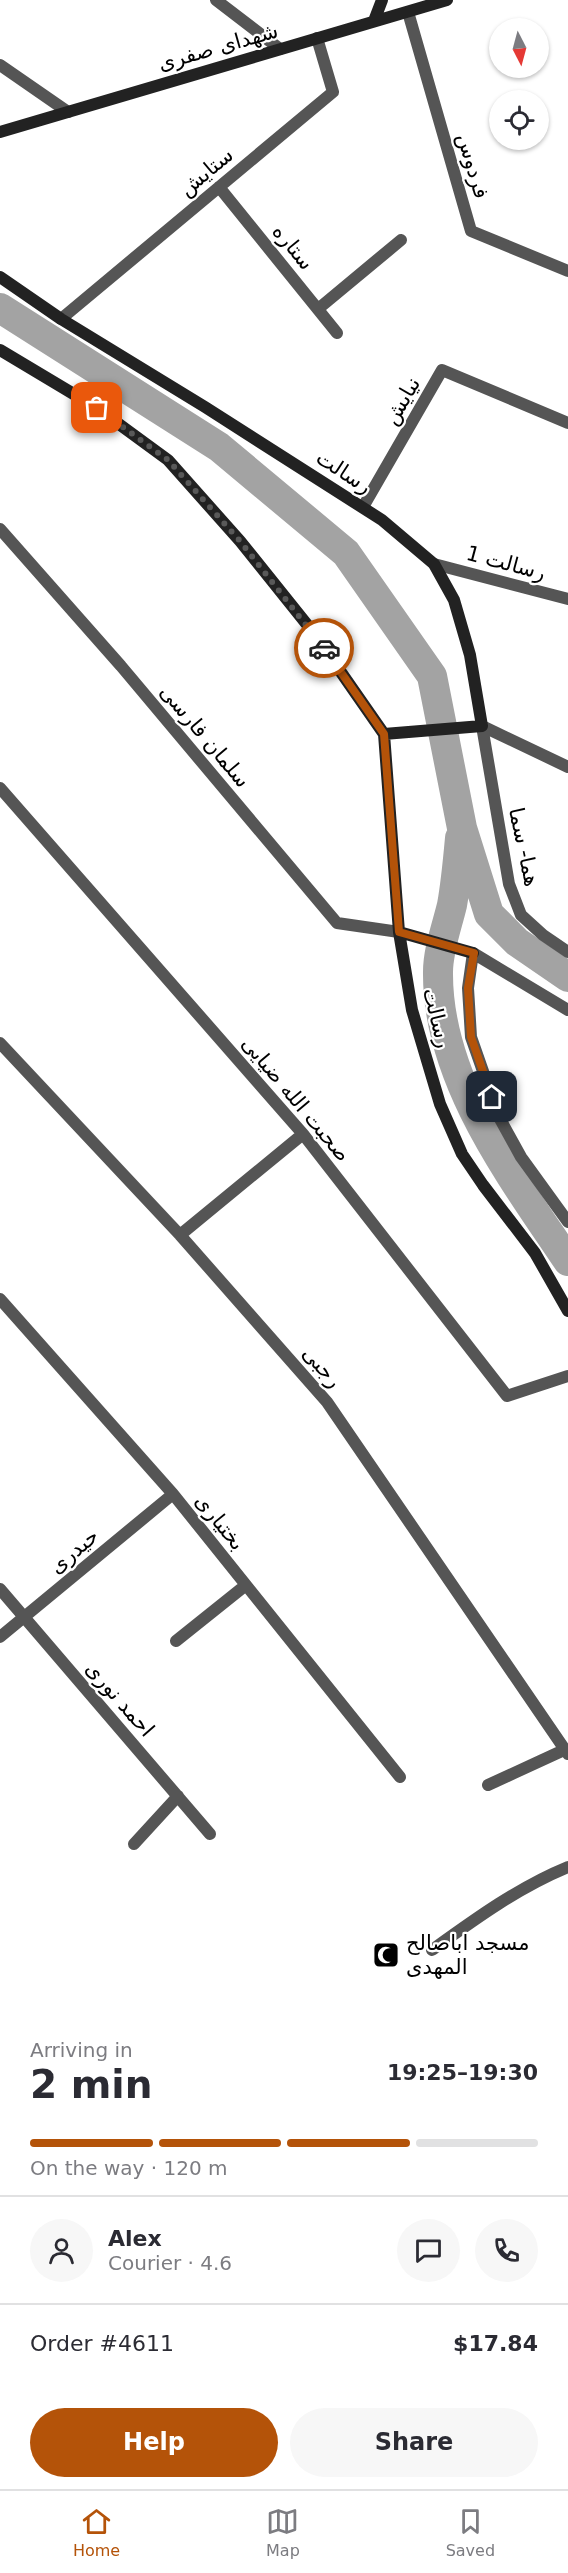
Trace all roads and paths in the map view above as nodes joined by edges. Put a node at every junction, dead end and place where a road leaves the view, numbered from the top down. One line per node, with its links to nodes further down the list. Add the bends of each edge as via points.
1 (216, 0): 7 (street)
2 (382, 0): 5 (street)
3 (447, 0): 4 (street, شهدای صفری)
4 (408, 12): 5 (street, شهدای صفری); 13 (street, فردوس, via 471,231)
5 (374, 21): 6 (street, شهدای صفری)
6 (317, 38): 7 (street, شهدای صفری); 11 (street, ستایش, via 333,92)
7 (280, 49): 9 (street, شهدای صفری)
8 (0, 65): 9 (street)
9 (68, 112): 10 (street, شهدای صفری)
10 (0, 132)
11 (219, 187): 15 (street, ستاره); 16 (street, ستایش)
12 (400, 240): 15 (street)
13 (568, 271)
14 (0, 277): 16 (street, رسالت)
15 (318, 309): 17 (street, ستاره)
16 (61, 319): 20 (street, رسالت)
17 (337, 333)
18 (0, 350): 25 (street, via 97,408 168,460 306,623)
19 (568, 424): 20 (street, نیایش, via 442,370)
20 (363, 507): 22 (street, رسالت)
21 (0, 529): 28 (street, سلمان فارسی, via 337,923)
22 (434, 564): 23 (street, رسالت 1); 24 (street, رسالت, via 454,600 470,655)
23 (568, 599)
24 (482, 726): 25 (street); 26 (street); 29 (street, هما- سما, via 508,884 521,915)
25 (384, 734): 28 (street, رسالت)
26 (568, 767)
27 (0, 788): 33 (street, صحبت الله ضیایی)
28 (399, 932): 30 (street); 37 (street, رسالت, via 412,1010 440,1104 462,1154 535,1253)
29 (568, 952)
30 (474, 953): 31 (street); 34 (street, via 468,988 471,1037 496,1107 521,1157)
31 (568, 1010)
32 (0, 1043): 35 (street, رجبی)
33 (303, 1134): 35 (street); 38 (street, صحبت الله ضیایی, via 507,1396)
34 (568, 1222)
35 (180, 1235): 45 (street, رجبی, via 327,1402)
36 (0, 1299): 39 (street, بختیاری)
37 (568, 1311)
38 (568, 1376)
39 (173, 1494): 40 (street, بختیاری); 42 (street, حیدری)
40 (246, 1586): 44 (street); 46 (street, بختیاری)
41 (0, 1589): 42 (street, احمد نوری)
42 (24, 1617): 43 (street, حیدری); 48 (street, احمد نوری)
43 (0, 1637)
44 (177, 1641)
45 (566, 1752): 47 (street)
46 (400, 1777)
47 (488, 1785)
48 (178, 1796): 49 (street, احمد نوری); 50 (street)
49 (210, 1834)
50 (134, 1844)
51 (568, 1867): 52 (street, via 493,1907)
52 (432, 1950)

